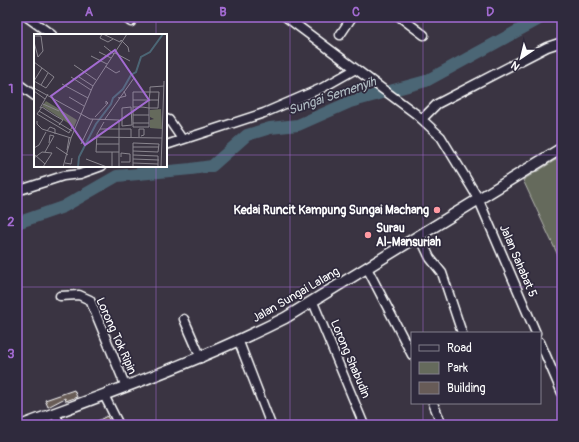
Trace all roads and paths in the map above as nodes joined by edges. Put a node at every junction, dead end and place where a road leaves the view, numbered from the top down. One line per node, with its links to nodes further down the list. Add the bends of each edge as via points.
1 (27, 17): 5 (street)
2 (286, 17): 9 (street, Jalan Sahabat 5)
3 (352, 17): 6 (street)
4 (400, 17): 7 (street)
5 (51, 34)
6 (340, 35)
7 (424, 35)
8 (562, 42): 13 (street, via 547,47 437,104)
9 (354, 70): 13 (street, Jalan Sahabat 5); 14 (street, via 322,88 271,110)
10 (17, 83): 11 (street)
11 (34, 95)
12 (167, 119): 14 (street)
13 (422, 119): 19 (street, Jalan Sahabat 5, via 441,137)
14 (182, 139): 15 (street)
15 (167, 145)
16 (562, 148): 19 (street, Jalan Sungai Lalang)
17 (99, 167): 18 (street)
18 (17, 191)
19 (478, 198): 20 (street, Jalan Sungai Lalang); 26 (street, Jalan Sahabat 5)
20 (419, 236): 21 (street, Jalan Sungai Lalang); 25 (street, via 430,258 442,273)
21 (368, 268): 23 (street, Jalan Sungai Lalang); 29 (street)
22 (60, 296): 31 (street, Lorong Tok Ripin, via 79,295 90,300)
23 (313, 302): 27 (street, Jalan Sungai Lalang); 40 (street, Lorong Shabudin)
24 (184, 319): 30 (street)
25 (462, 332)
26 (536, 332)
27 (239, 342): 30 (street, Jalan Sungai Lalang); 39 (street)
28 (541, 344): 32 (street)
29 (411, 353)
30 (202, 358): 31 (street, Jalan Sungai Lalang)
31 (126, 387): 33 (street, Jalan Sungai Lalang)
32 (562, 393)
33 (104, 395): 35 (street, Jalan Sungai Lalang); 38 (street)
34 (433, 404): 41 (street)
35 (54, 413): 36 (street, Jalan Sungai Lalang); 37 (street)
36 (23, 425)
37 (61, 425)
38 (119, 425)
39 (272, 425)
40 (364, 425)
41 (442, 425)

